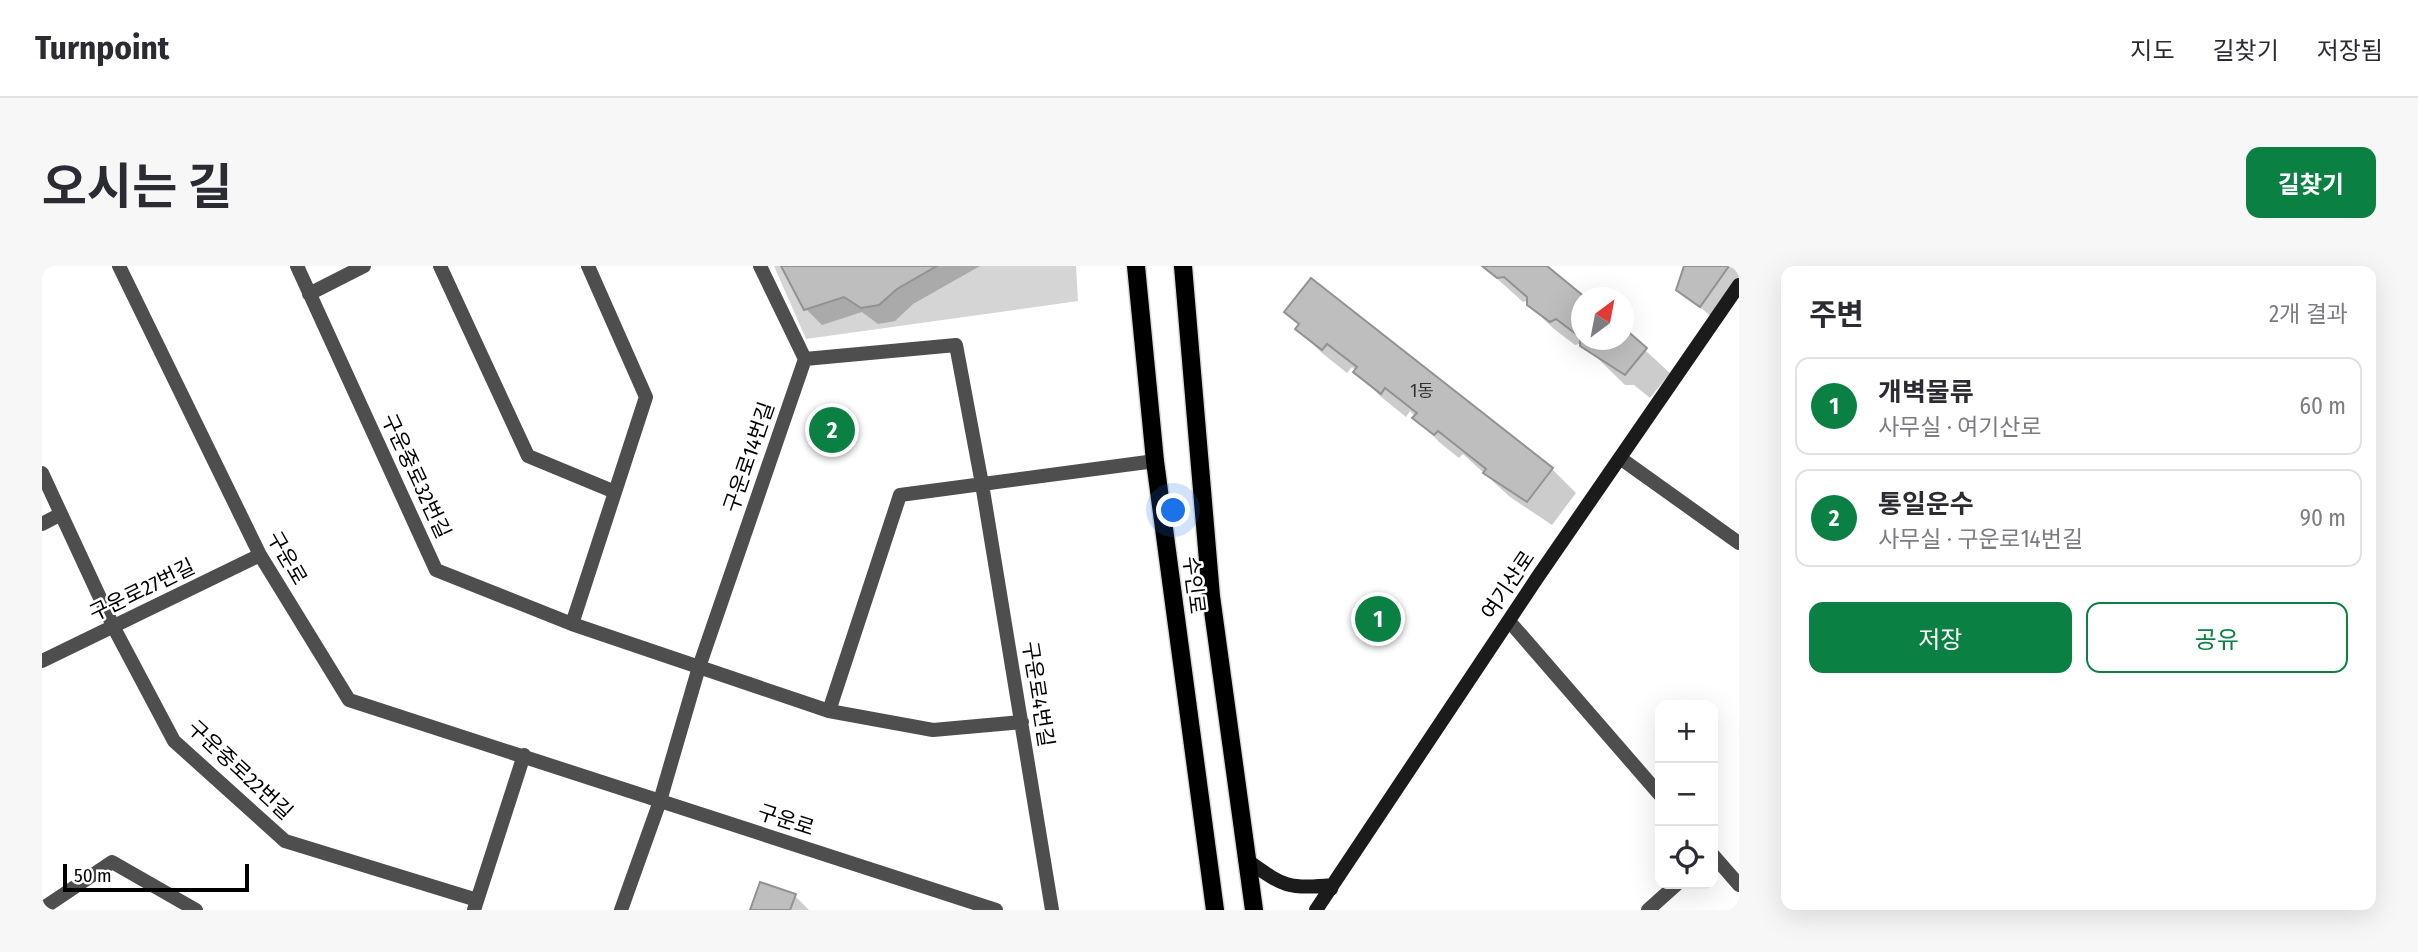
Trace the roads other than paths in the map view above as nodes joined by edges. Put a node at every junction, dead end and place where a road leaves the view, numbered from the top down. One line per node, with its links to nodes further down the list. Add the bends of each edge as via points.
1 (119, 266): 20 (street, 구운로)
2 (297, 266): 10 (street, 구운중로32번길)
3 (364, 266): 10 (street)
4 (440, 266): 16 (street, via 528,456)
5 (588, 266): 16 (street, via 646,397)
6 (760, 266): 11 (street)
7 (1136, 266): 13 (main road, 수인로)
8 (1183, 266): 31 (main road, 수인로, via 1211,596)
9 (1739, 285): 12 (street, 여기산로)
10 (309, 294): 22 (street, 구운중로32번길, via 436,570)
11 (805, 359): 15 (street, 구운로4번길, via 956,345); 25 (street, 구운로14번길)
12 (1620, 458): 19 (street); 21 (street, 여기산로)
13 (1155, 461): 15 (street); 42 (main road, 수인로)
14 (42, 473): 17 (street, 구운중로22번길)
15 (982, 484): 26 (street, via 900,495); 27 (street, 구운로4번길)
16 (615, 492): 22 (street)
17 (61, 514): 18 (street); 23 (street, 구운중로22번길)
18 (42, 524)
19 (1739, 543)
20 (260, 555): 23 (street, 구운로27번길); 28 (street, 구운로, via 349,700)
21 (1509, 621): 29 (street); 33 (street, 여기산로)
22 (572, 624): 25 (street, 구운중로32번길)
23 (114, 628): 24 (street, 구운로27번길); 36 (street, 구운중로22번길, via 174,741 285,841)
24 (42, 661)
25 (699, 667): 26 (street); 30 (street, 구운로14번길)
26 (829, 711): 27 (street, via 933,730)
27 (1022, 722): 41 (street, 구운로4번길)
28 (524, 755): 30 (street, 구운로); 36 (street)
29 (1655, 788)
30 (660, 801): 39 (street, 구운로14번길); 40 (street, 구운로)
31 (1245, 859): 33 (street, via 1283,885); 43 (main road, 수인로)
32 (1718, 861): 34 (street)
33 (1332, 885): 44 (street, 여기산로); 45 (street)
34 (1739, 885)
35 (1671, 889): 46 (street)
36 (475, 905)
37 (42, 909): 38 (street, via 112,862)
38 (196, 910)
39 (621, 910)
40 (996, 910)
41 (1052, 910)
42 (1215, 910)
43 (1254, 910)
44 (1316, 910)
45 (1322, 910)
46 (1648, 910)

